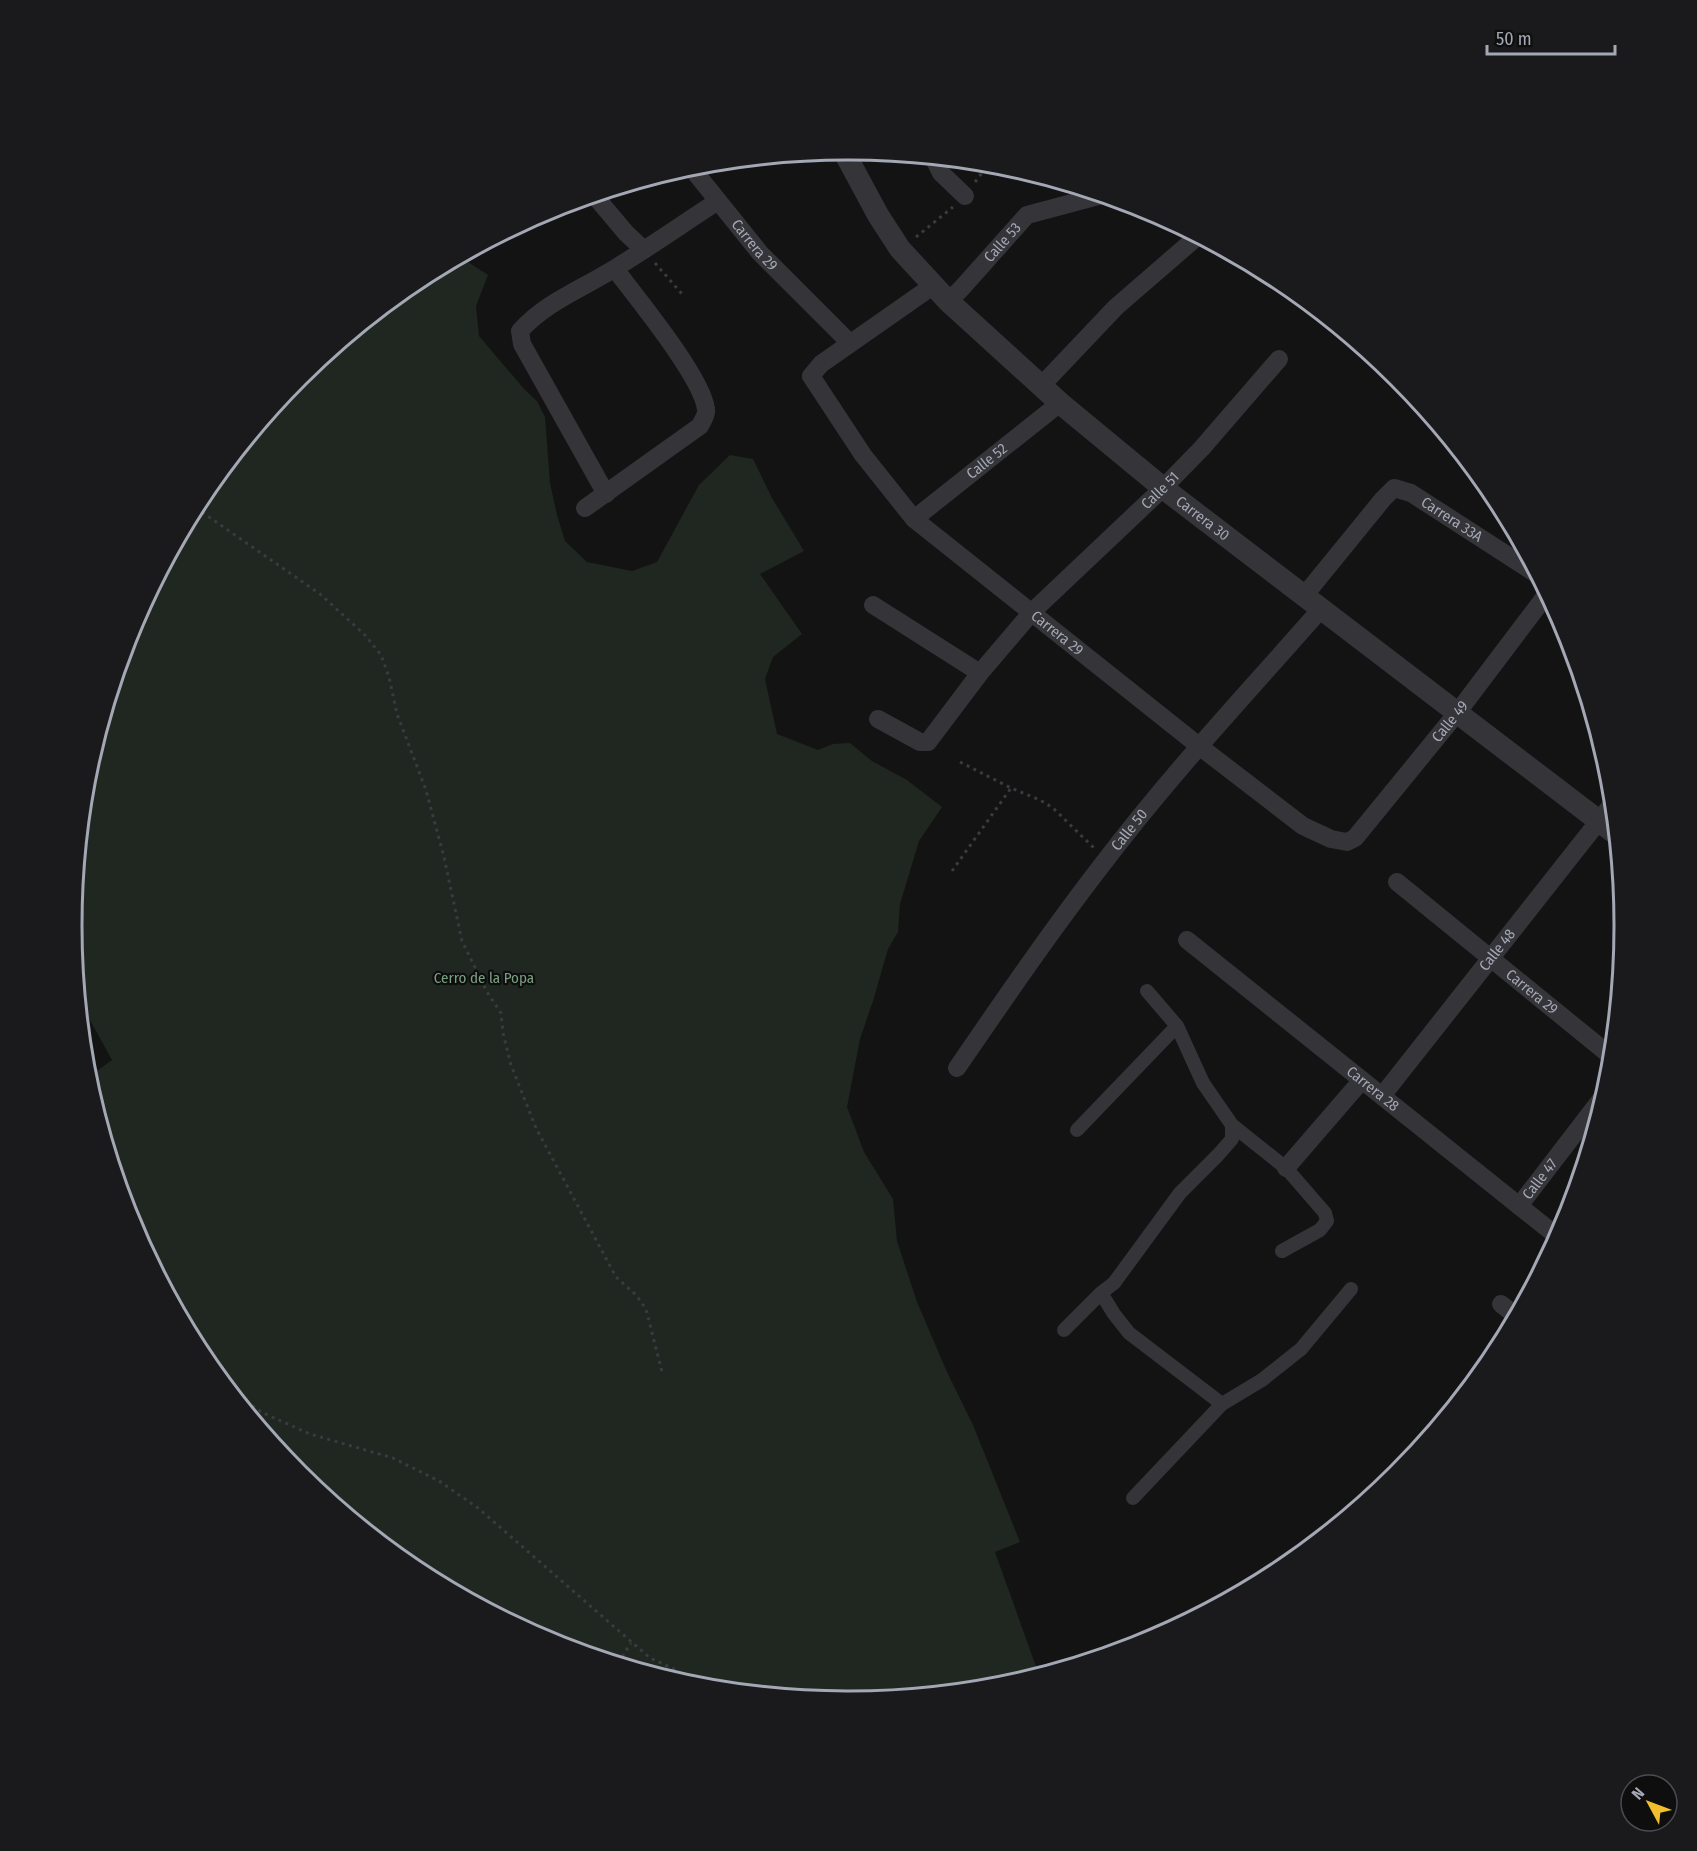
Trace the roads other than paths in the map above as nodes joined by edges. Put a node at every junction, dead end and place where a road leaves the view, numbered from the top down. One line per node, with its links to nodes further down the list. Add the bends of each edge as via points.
1 (848, 159): 11 (street, Carrera 30, via 900,249)
2 (937, 165): 4 (street)
3 (697, 175): 7 (street, Carrera 29)
4 (965, 196)
5 (1089, 198): 11 (street, Calle 53, via 1027,215 960,290)
6 (599, 201): 9 (street)
7 (718, 201): 9 (street); 12 (street, Carrera 29, via 760,253)
8 (1192, 241): 15 (street, via 1116,307)
9 (644, 250): 10 (street)
10 (615, 269): 19 (street, via 569,293 531,318 520,331 522,344); 19 (street, via 703,394 706,412 700,426)
11 (941, 293): 12 (street, Calle 53); 15 (street, Carrera 30)
12 (850, 343): 14 (street, Calle 53, via 821,364)
13 (1279, 359): 17 (street, Calle 51)
14 (812, 376): 21 (street, Carrera 29, via 863,455)
15 (1041, 386): 16 (street, Carrera 30)
16 (1060, 403): 17 (street, Carrera 30); 21 (street, Calle 52)
17 (1163, 488): 24 (street, Carrera 30); 26 (street, Calle 51)
18 (1394, 488): 22 (street, Carrera 33A, via 1411,493); 24 (street, Calle 50)
19 (606, 494): 20 (street)
20 (585, 508)
21 (915, 519): 26 (street, Carrera 29)
22 (1525, 567)
23 (1542, 601): 28 (street, Calle 49)
24 (1313, 602): 28 (street, Carrera 30); 30 (street, Calle 50)
25 (873, 605): 27 (street)
26 (1032, 612): 27 (street, Calle 51); 30 (street, Carrera 29)
27 (980, 673): 29 (street, Calle 51, via 928,742 920,742)
28 (1457, 712): 31 (street, Carrera 30); 32 (street, Calle 49)
29 (878, 719)
30 (1199, 747): 32 (street, Carrera 29, via 1303,826); 39 (street, Calle 50, via 1106,859)
31 (1607, 827): 35 (street, Calle 48)
32 (1347, 842)
33 (1397, 882): 35 (street, Carrera 29)
34 (1187, 940): 40 (street, Carrera 28)
35 (1490, 959): 38 (street, Carrera 29); 41 (street, Calle 48)
36 (1147, 991): 37 (street)
37 (1177, 1026): 43 (street, via 1203,1083); 44 (street)
38 (1604, 1051)
39 (957, 1068)
40 (1362, 1080): 41 (street, Carrera 28); 45 (street)
41 (1382, 1096): 46 (street, Carrera 28)
42 (1591, 1112): 46 (street, Calle 47)
43 (1232, 1125): 45 (street); 50 (street, via 1232,1138 1180,1193 1114,1283)
44 (1077, 1130)
45 (1286, 1168): 48 (street, via 1326,1213 1327,1221 1320,1230)
46 (1518, 1206): 47 (street, Carrera 28)
47 (1551, 1231)
48 (1282, 1251)
49 (1351, 1289): 54 (street, via 1301,1349 1262,1380)
50 (1101, 1293): 53 (street); 54 (street, via 1129,1333)
51 (1501, 1304): 52 (street)
52 (1510, 1312)
53 (1064, 1330)
54 (1222, 1404): 55 (street)
55 (1133, 1498)

